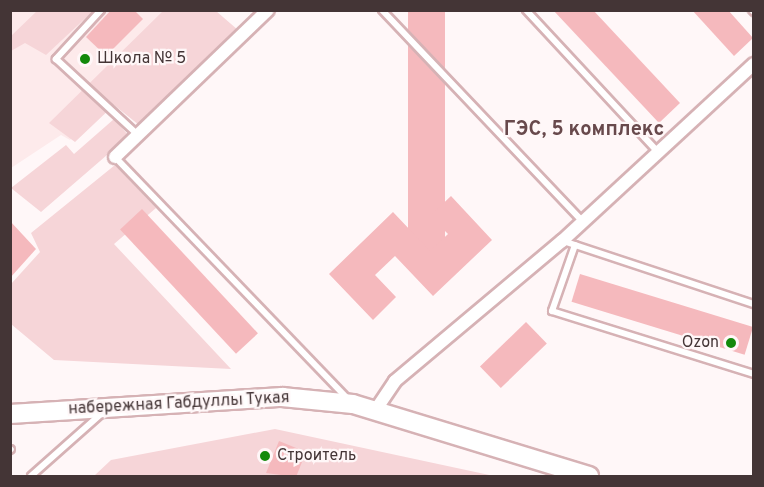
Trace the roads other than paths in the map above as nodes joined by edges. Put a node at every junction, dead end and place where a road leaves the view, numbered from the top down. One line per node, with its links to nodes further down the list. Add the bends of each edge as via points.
1 (101, 10): 6 (lane, via 56,59)
2 (268, 10): 6 (street)
3 (382, 10): 9 (lane)
4 (526, 10): 7 (lane)
5 (753, 64): 7 (street)
6 (138, 135): 8 (street)
7 (658, 152): 9 (street)
8 (115, 157): 14 (lane)
9 (582, 221): 10 (street)
10 (562, 241): 11 (lane); 16 (street, via 395,381)
11 (575, 245): 12 (lane); 13 (lane, via 552,311)
12 (753, 304)
13 (753, 374)
14 (353, 404): 15 (main road, набережная Габдуллы Тукая, via 282,397); 16 (main road, набережная Габдуллы Тукая)
15 (109, 406): 17 (main road, набережная Габдуллы Тукая); 18 (lane)
16 (377, 408): 19 (main road, набережная Габдуллы Тукая)
17 (10, 414)
18 (31, 477)
19 (589, 477)

